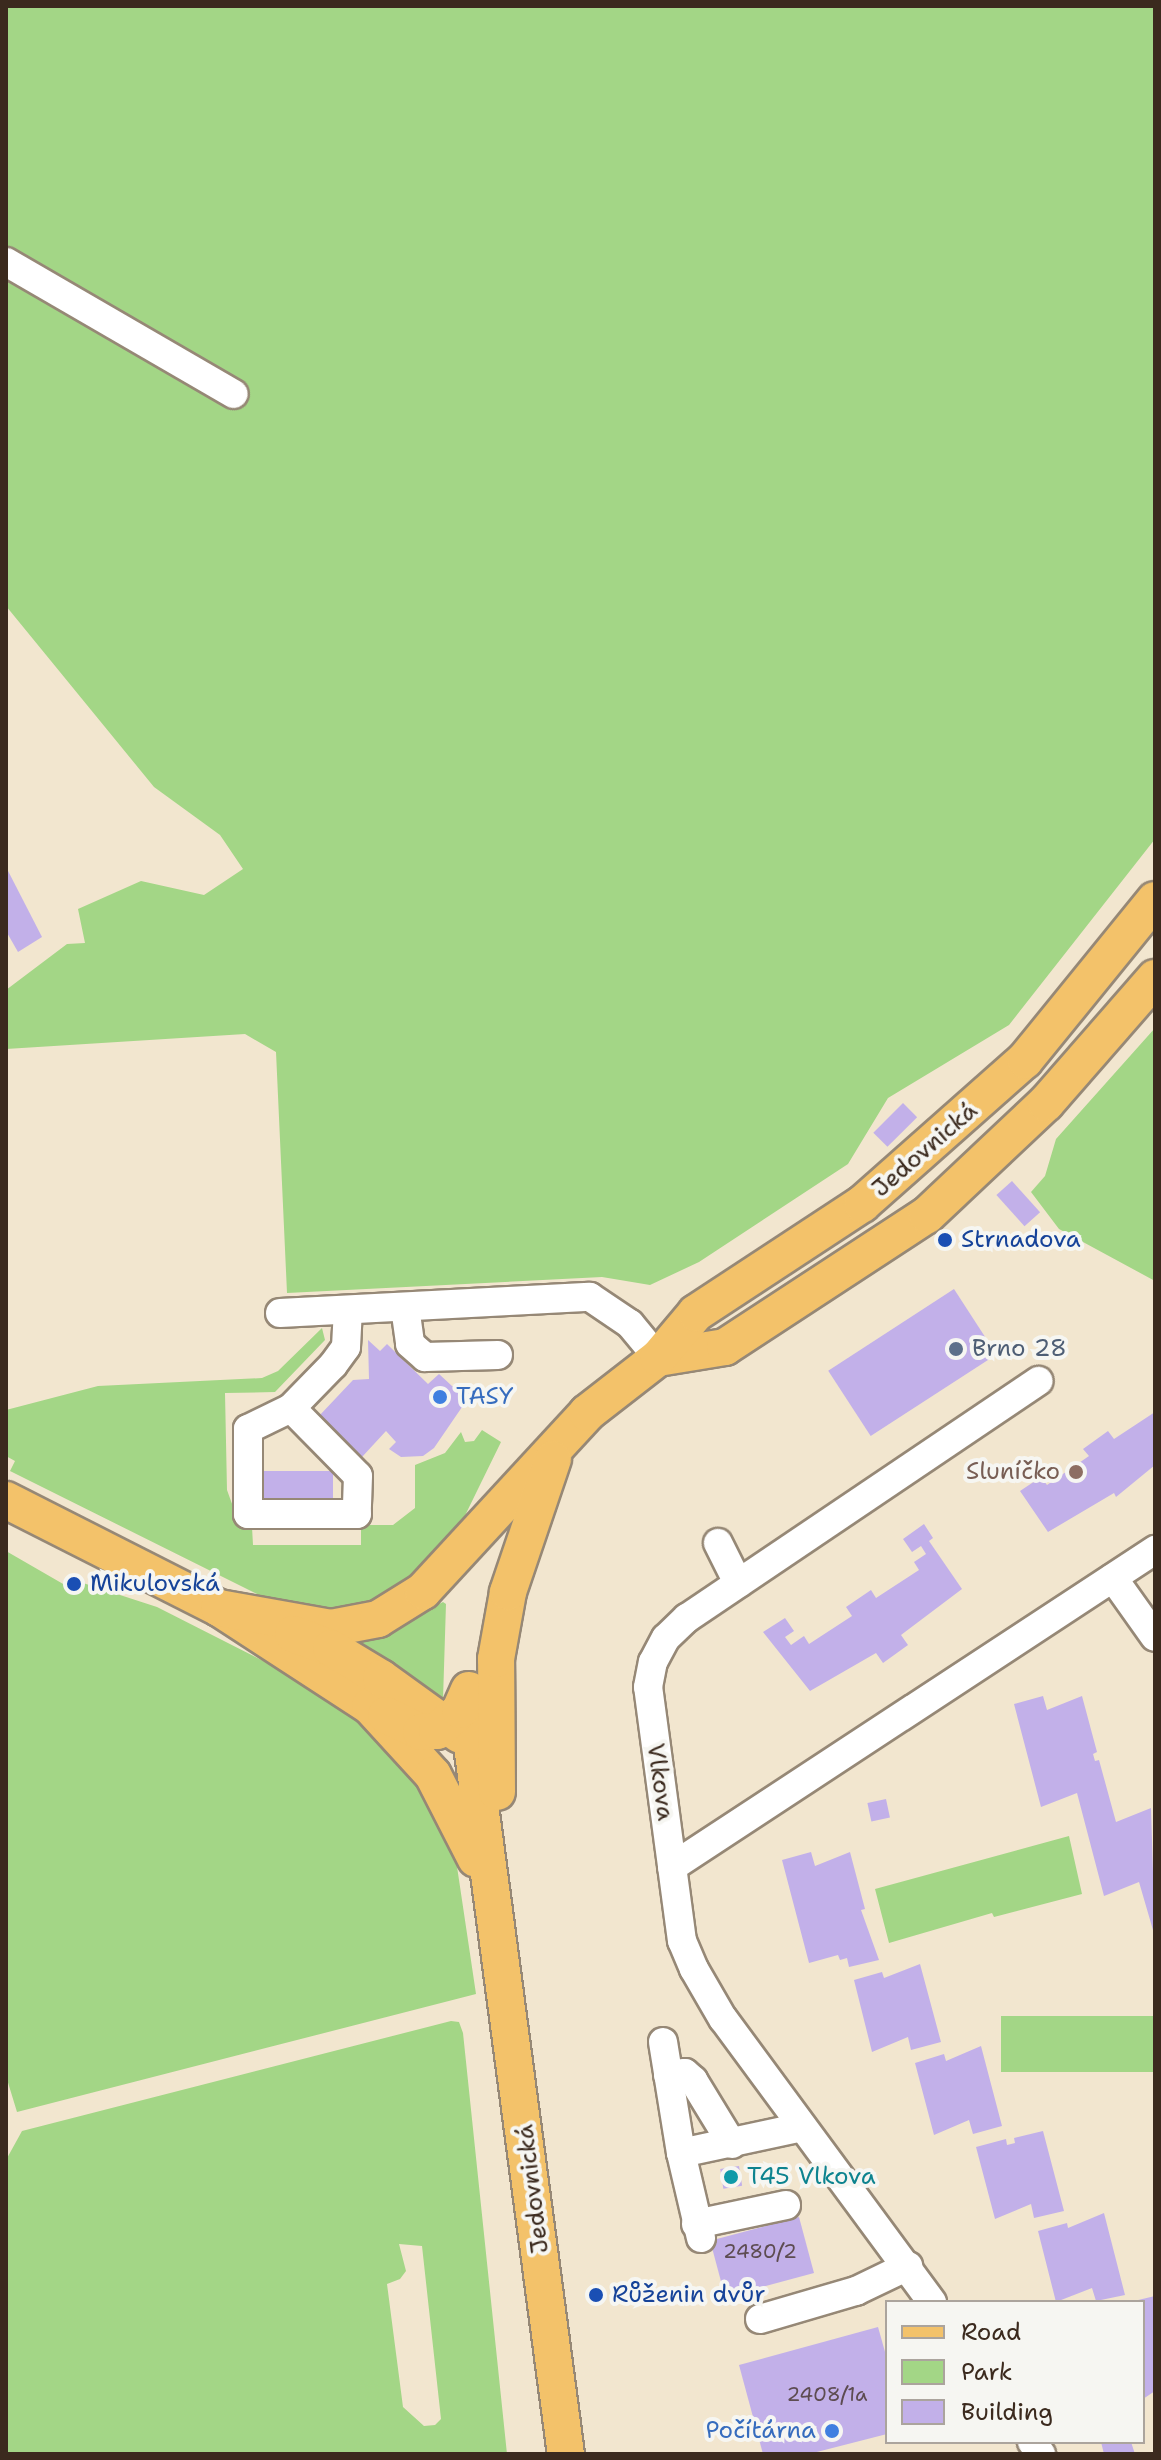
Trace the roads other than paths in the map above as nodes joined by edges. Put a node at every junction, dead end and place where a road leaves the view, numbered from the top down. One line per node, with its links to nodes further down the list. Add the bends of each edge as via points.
1 (6, 262): 2 (street)
2 (234, 394)
3 (1155, 900): 9 (main road, Jedovnická, via 1025,1060 934,1146 862,1204 696,1313)
4 (1155, 978): 9 (main road, Jedovnická, via 1046,1103 927,1215 725,1347)
5 (405, 1307): 6 (street); 8 (street, via 410,1344 425,1357); 9 (street, via 590,1297 630,1324)
6 (348, 1310): 7 (street); 11 (street, via 343,1353)
7 (280, 1313)
8 (498, 1355)
9 (658, 1358): 12 (main road, Jedovnická, via 619,1385)
10 (1038, 1381): 17 (street, Vlkova)
11 (291, 1408): 11 (street, via 248,1429 248,1514 357,1514 358,1476)
12 (558, 1445): 18 (main road, Jedovnická, via 439,1576 378,1619 331,1628); 21 (main road, Jedovnická, via 498,1547 480,1614); 23 (main road, Jedovnická, via 508,1592 496,1659)
13 (6, 1500): 18 (main road)
14 (718, 1543): 17 (street)
15 (1155, 1550): 16 (street)
16 (1113, 1578): 19 (street); 22 (street)
17 (738, 1583): 22 (street, Vlkova, via 687,1618 666,1638 653,1662 648,1687)
18 (219, 1608): 20 (main road); 21 (main road, via 331,1648)
19 (1155, 1637)
20 (370, 1706): 21 (main road, via 421,1732); 23 (main road, via 441,1788 462,1825)
21 (465, 1739): 23 (main road, Jedovnická)
22 (672, 1867): 26 (street, Vlkova, via 682,1941 694,1969 723,2019)
23 (497, 1925): 33 (main road, Jedovnická)
24 (663, 2042): 25 (street)
25 (668, 2075): 27 (street, via 685,2073 693,2080); 28 (street)
26 (802, 2127): 27 (street); 30 (street, Vlkova)
27 (732, 2144): 28 (street)
28 (681, 2153): 29 (street, via 698,2231)
29 (786, 2205)
30 (908, 2266): 31 (street, Vlkova); 32 (street, via 856,2291)
31 (931, 2300)
32 (760, 2319)
33 (566, 2454)

